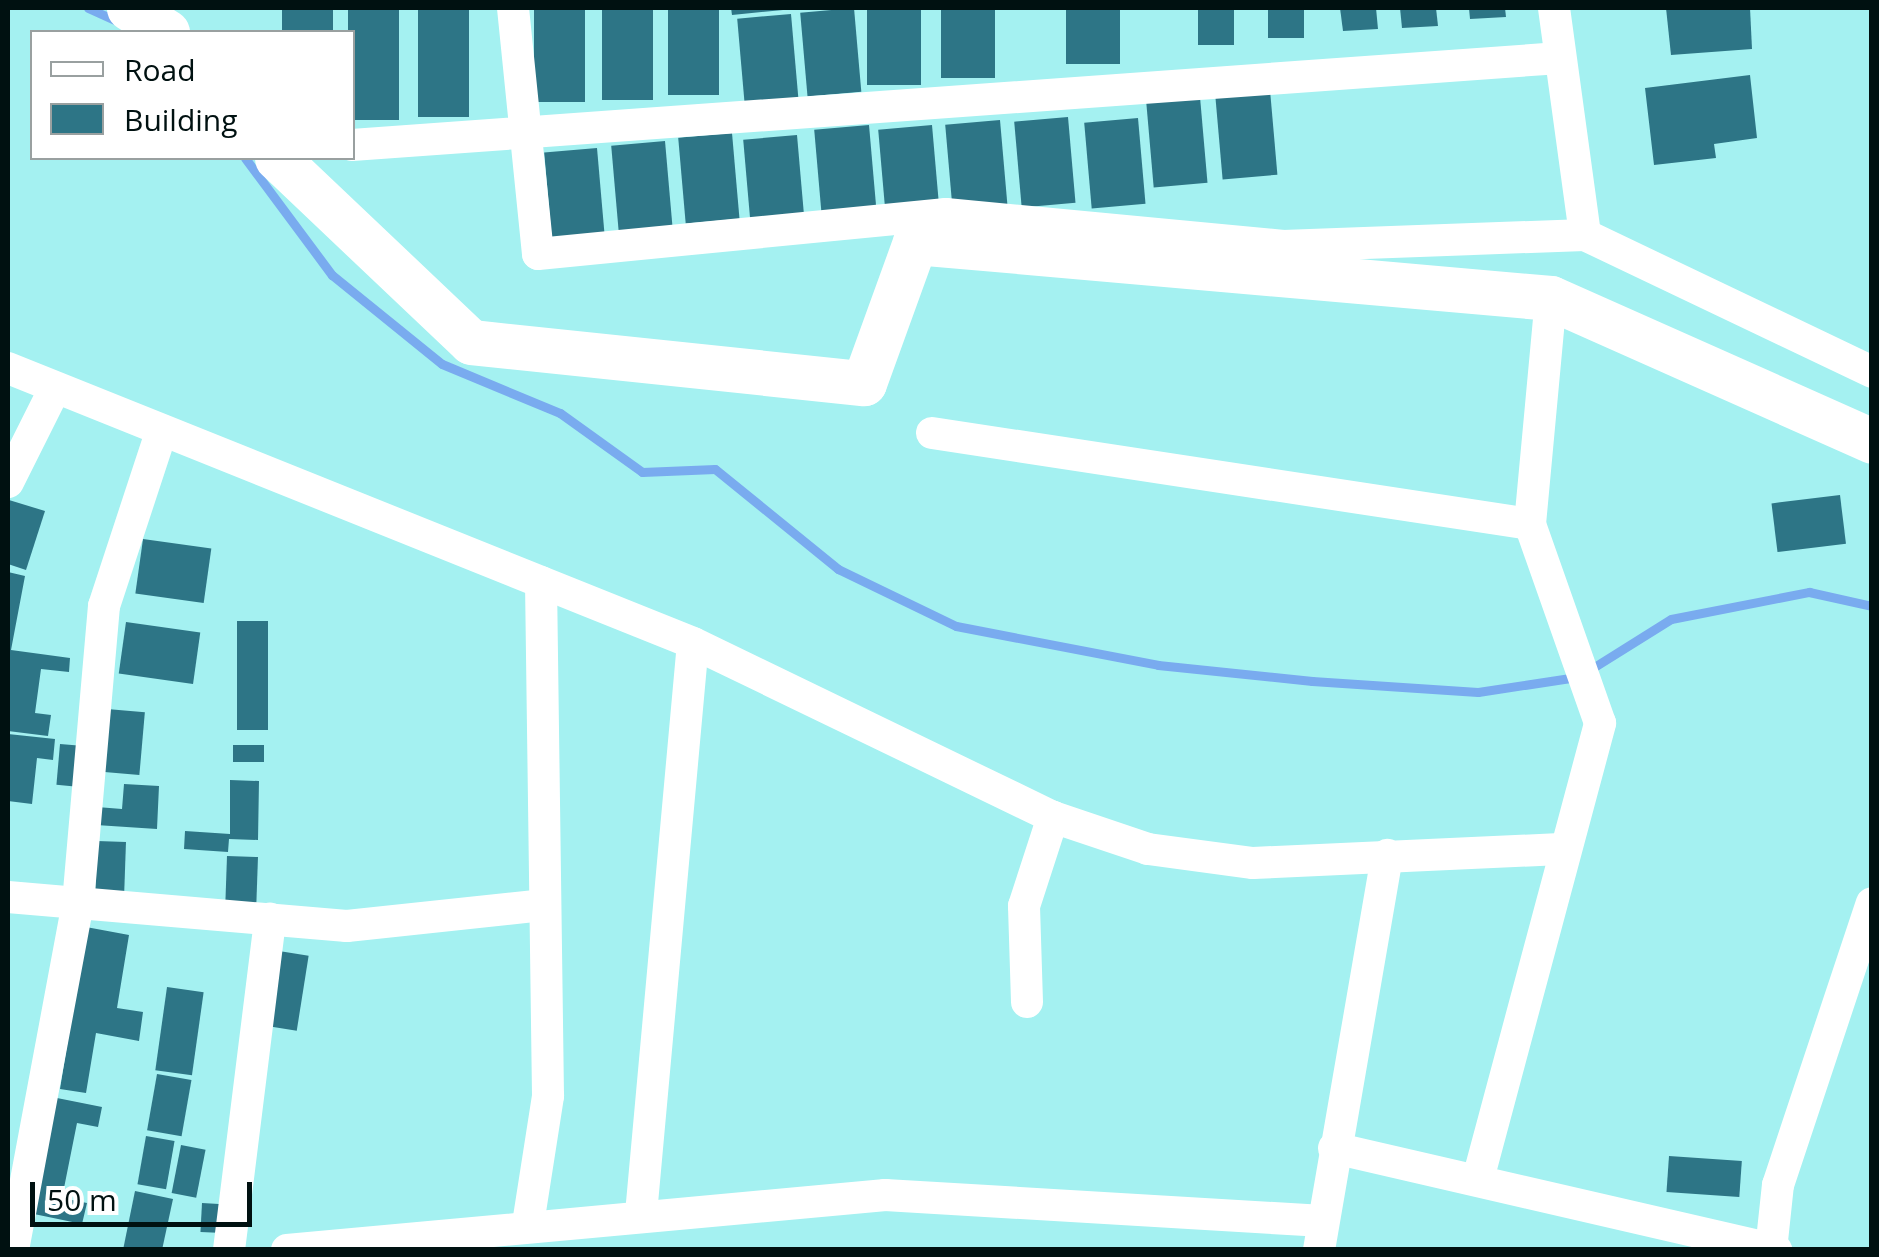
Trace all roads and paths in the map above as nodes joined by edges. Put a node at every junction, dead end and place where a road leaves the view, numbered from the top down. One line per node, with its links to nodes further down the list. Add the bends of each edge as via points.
1 (129, 8): 4 (street)
2 (512, 8): 6 (street)
3 (1554, 8): 5 (street)
4 (165, 30)
5 (1560, 58): 6 (street); 9 (street)
6 (524, 130): 7 (street); 9 (street, via 533,247 546,255 946,214 1284,246)
7 (355, 145)
8 (279, 160): 10 (street, via 471,342 701,371 864,383 915,242)
9 (1585, 235): 12 (street)
10 (1551, 298): 16 (street); 18 (street)
11 (8, 368): 13 (street)
12 (1872, 372)
13 (56, 388): 14 (street); 17 (street)
14 (162, 430): 19 (street); 25 (street, via 104,606)
15 (932, 434): 18 (street)
16 (1872, 441)
17 (8, 482)
18 (1530, 524): 22 (street, via 1572,649 1600,705)
19 (541, 582): 20 (street); 27 (street)
20 (693, 642): 21 (street); 32 (street)
21 (1053, 817): 23 (street, via 1148,849 1254,863); 29 (street, via 1024,906)
22 (1566, 849): 23 (street); 31 (street)
23 (1387, 855): 30 (street)
24 (8, 897): 25 (street)
25 (78, 903): 28 (street); 36 (street)
26 (1872, 903): 35 (street, via 1778,1185)
27 (545, 906): 28 (street, via 348,926); 33 (street, via 548,1096)
28 (270, 920): 37 (street)
29 (1027, 1002)
30 (1334, 1148): 31 (street); 34 (street)
31 (1478, 1179): 35 (street)
32 (641, 1214): 33 (street); 34 (street, via 885,1195)
33 (528, 1224): 38 (street)
34 (1321, 1235)
35 (1773, 1249)
36 (13, 1250)
37 (230, 1250)
38 (287, 1250)

